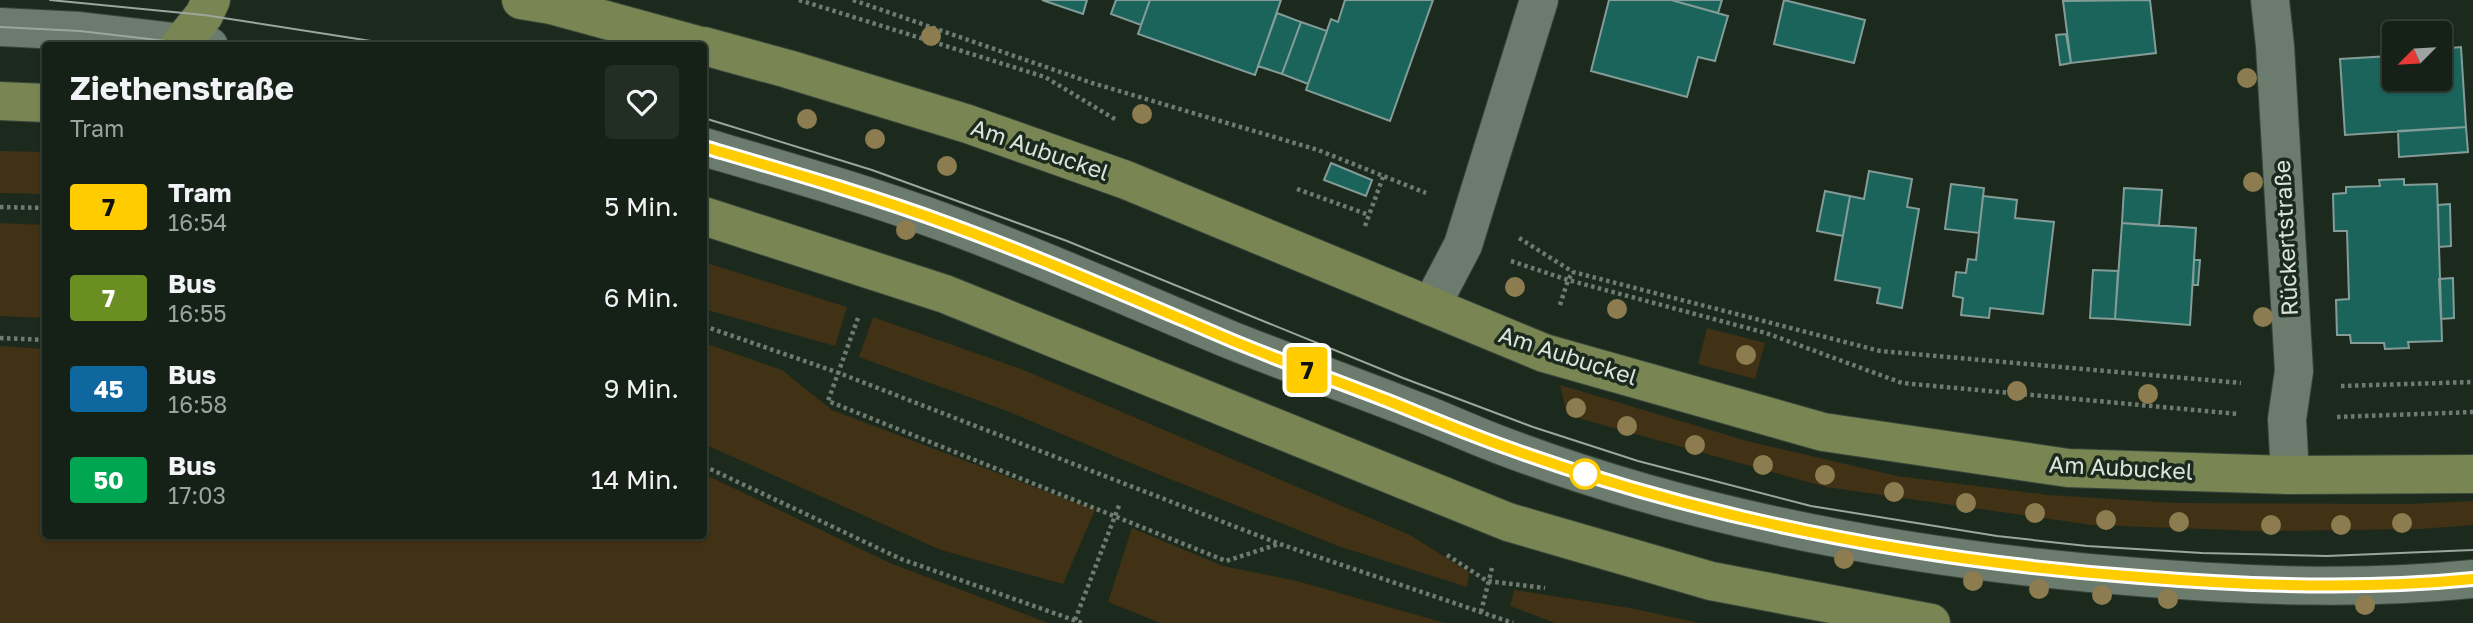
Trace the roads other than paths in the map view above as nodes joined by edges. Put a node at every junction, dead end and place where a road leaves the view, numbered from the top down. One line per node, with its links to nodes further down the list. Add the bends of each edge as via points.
1 (211, 0): 7 (main road)
2 (521, 0): 8 (main road, Am Aubuckel)
3 (1539, 0): 14 (street, via 1469,228)
4 (2270, 0): 16 (street, Rückertstraße, via 2294,371 2289,403)
5 (0, 27): 6 (street)
6 (172, 42)
7 (191, 42)
8 (687, 42)
9 (707, 47): 14 (main road, Am Aubuckel, via 968,124 1126,180)
10 (0, 101): 11 (main road)
11 (42, 103)
12 (707, 148): 17 (street, via 949,224 1508,449 1712,510 1906,551 2086,573 2328,585)
13 (707, 217): 18 (main road, via 945,294 1508,522 1711,581)
14 (1431, 306): 16 (main road, Am Aubuckel, via 1544,353 1823,432 2068,468)
15 (2473, 474): 16 (main road, Am Aubuckel)
16 (2290, 475)
17 (2473, 579)
18 (1931, 623)

